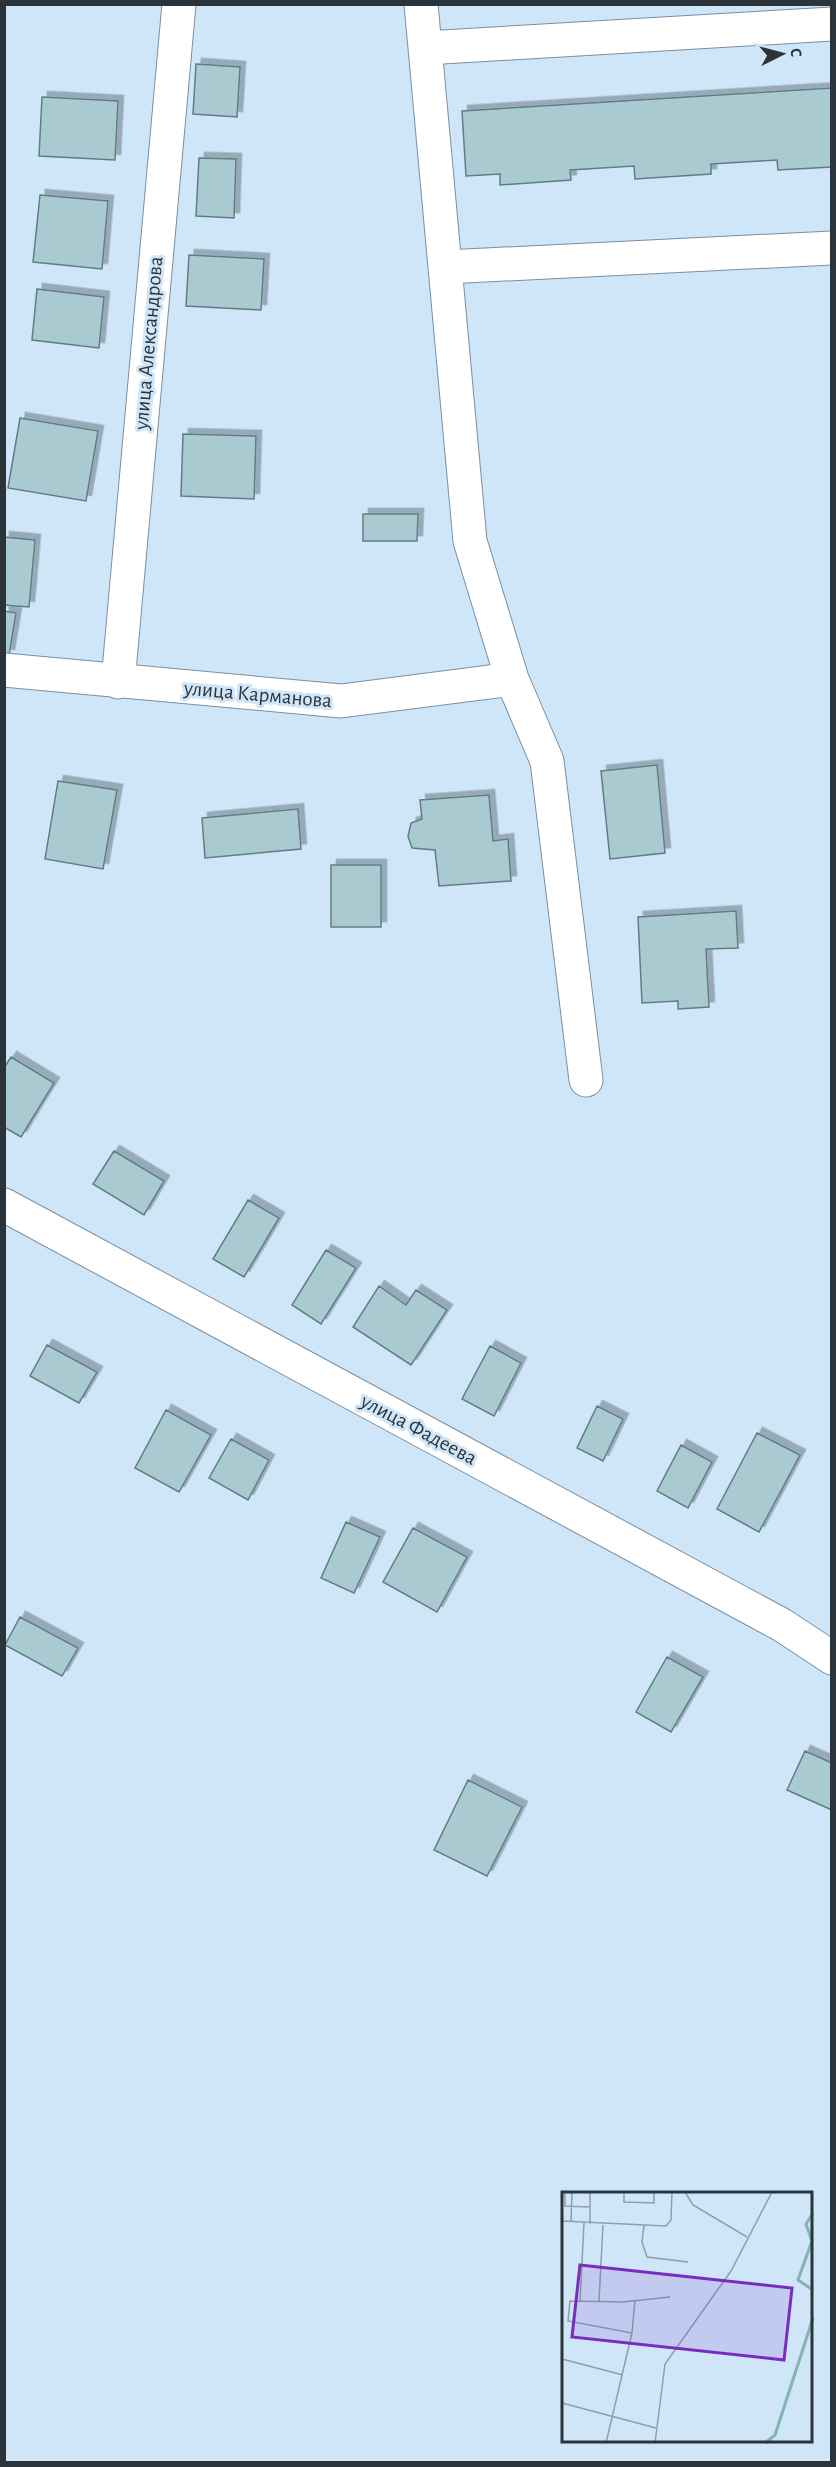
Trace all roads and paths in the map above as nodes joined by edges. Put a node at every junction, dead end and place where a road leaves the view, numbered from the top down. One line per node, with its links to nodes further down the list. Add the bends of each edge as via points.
1 (179, 4): 9 (street, улица Александрова)
2 (421, 4): 4 (street)
3 (831, 24): 4 (street)
4 (425, 48): 6 (street)
5 (831, 248): 6 (street)
6 (446, 267): 8 (street, via 470,541)
7 (4, 670): 9 (street, улица Карманова)
8 (512, 679): 9 (street, улица Карманова, via 341,701); 10 (street, via 547,760)
9 (117, 682)
10 (586, 1080)
11 (4, 1204): 12 (street, улица Фадеева, via 782,1625)
12 (831, 1658)

